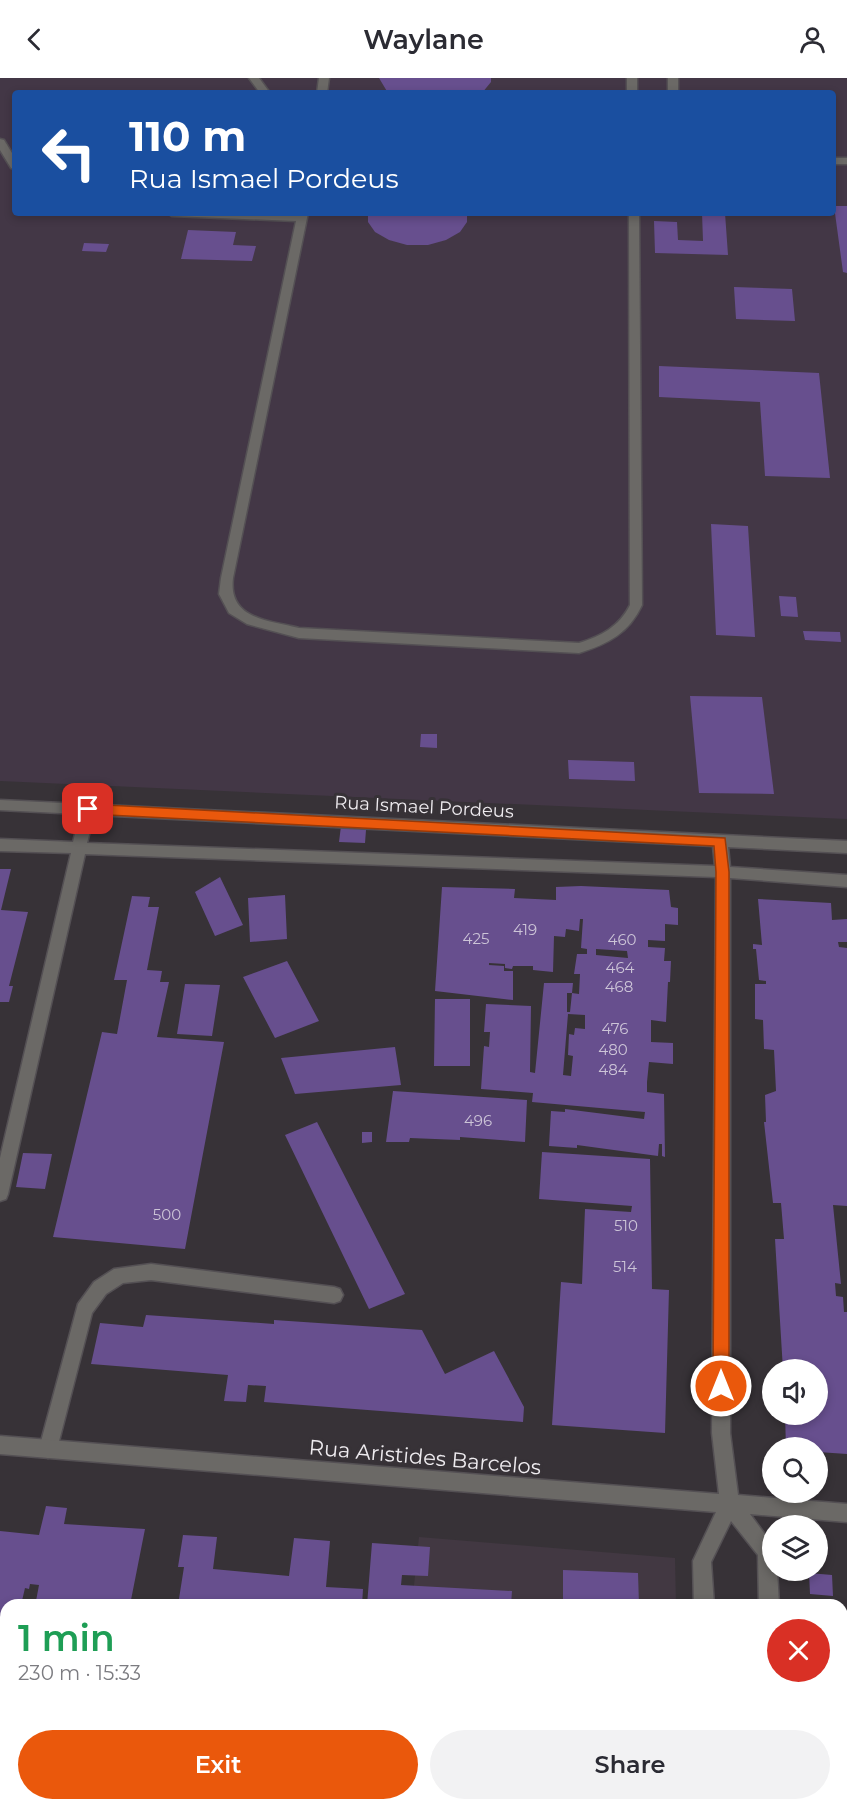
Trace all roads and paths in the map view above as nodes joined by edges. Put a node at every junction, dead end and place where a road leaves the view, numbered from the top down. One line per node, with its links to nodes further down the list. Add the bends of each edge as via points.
1 (0, 142): 2 (street)
2 (12, 161)
3 (302, 216): 4 (street, via 227,578 225,594 234,610 252,621 299,633 579,648 618,632 630,620 636,605)
4 (634, 216)
5 (0, 805): 6 (street, Rua Ismael Pordeus)
6 (88, 809): 7 (street, Rua Ismael Pordeus); 10 (street)
7 (720, 841): 9 (street, Rua Ismael Pordeus); 11 (street)
8 (0, 845): 10 (street)
9 (847, 847)
10 (81, 849): 11 (street); 13 (street)
11 (723, 872): 12 (street); 17 (street, via 721,1433)
12 (847, 881)
13 (0, 1194)
14 (333, 1295): 16 (street, via 152,1272 120,1275 100,1288 84,1310)
15 (0, 1445): 16 (street, Rua Aristides Barcelos)
16 (48, 1449): 17 (street, Rua Aristides Barcelos)
17 (730, 1504): 18 (street, Rua Aristides Barcelos); 19 (street, via 702,1561); 20 (street, via 767,1552)
18 (847, 1513)
19 (704, 1599)
20 (769, 1599)

